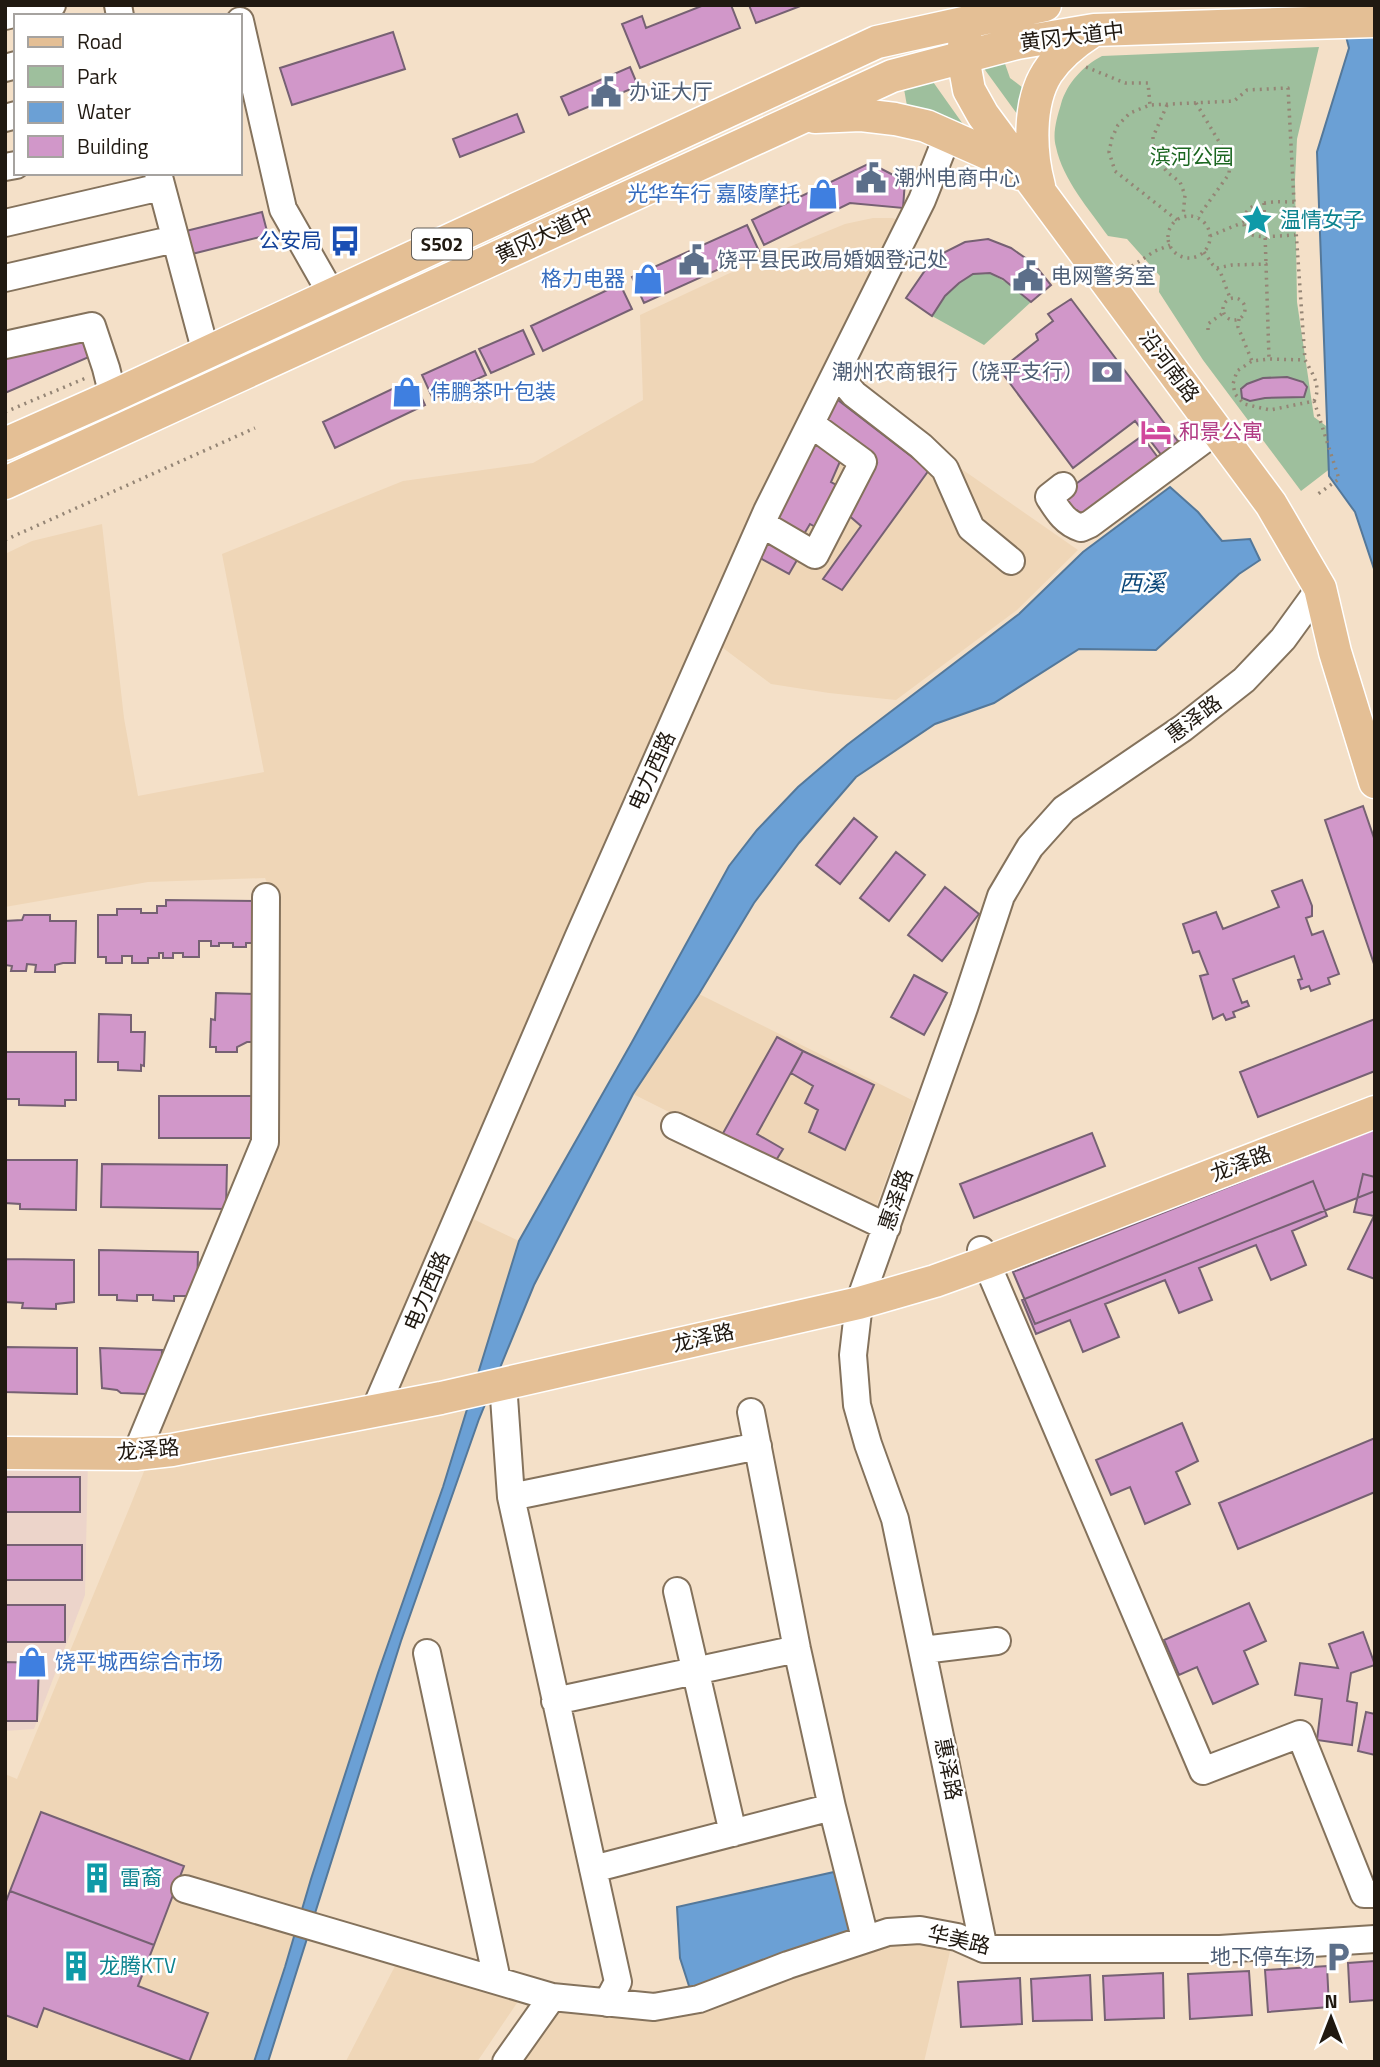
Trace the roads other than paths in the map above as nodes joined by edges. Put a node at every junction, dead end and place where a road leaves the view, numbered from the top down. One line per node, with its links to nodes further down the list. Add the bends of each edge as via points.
1 (52, 5): 5 (street)
2 (934, 5): 8 (main road)
3 (1045, 5): 4 (main road, 黄冈大道中 / S502)
4 (972, 14): 8 (main road, 黄冈大道中 / S502); 9 (main road, 沿河南路)
5 (5, 16)
6 (1375, 21): 7 (main road, 黄冈大道中 / S502)
7 (1094, 30): 9 (main road, 黄冈大道中 / S502); 14 (main road, via 1061,57 1046,75 1038,97 1032,146)
8 (877, 42): 18 (main road, 黄冈大道中 / S502)
9 (963, 57): 11 (main road, 黄冈大道中 / S502, via 892,76); 14 (main road, 沿河南路, via 969,90 983,115)
10 (244, 61): 18 (street, via 283,209)
11 (796, 120): 12 (main road, via 861,115 926,126); 26 (main road, 黄冈大道中 / S502)
12 (947, 137): 14 (main road, via 987,153); 21 (street, 电力西路, via 922,200)
13 (160, 180): 15 (street); 16 (street)
14 (1042, 194): 24 (main road, 沿河南路)
15 (5, 223)
16 (175, 239): 17 (street); 20 (street)
17 (5, 278)
18 (332, 295): 20 (main road, 黄冈大道中 / S502)
19 (5, 345): 22 (street, via 92,326)
20 (206, 353): 22 (main road, 黄冈大道中 / S502)
21 (836, 373): 23 (street, 电力西路); 29 (street, via 854,394 944,469 971,528)
22 (110, 382): 25 (main road, 黄冈大道中 / S502)
23 (811, 424): 28 (street, 电力西路); 28 (street, via 863,462 815,555)
24 (1217, 430): 27 (street, via 1081,528 1063,517 1049,497); 30 (main road, 沿河南路, via 1271,504)
25 (5, 444)
26 (5, 483)
27 (1063, 486)
28 (762, 524): 40 (street, 电力西路)
29 (1011, 561)
30 (1320, 588): 31 (main road, 沿河南路); 36 (street, 惠泽路, via 1283,639 1244,680 1064,809 1030,847 1001,896)
31 (1375, 782)
32 (266, 897): 43 (street, via 265,1142)
33 (1375, 1097): 37 (main road, 龙泽路)
34 (1375, 1112): 37 (main road, 龙泽路)
35 (675, 1126): 36 (street)
36 (887, 1227): 38 (street, 惠泽路)
37 (983, 1256): 38 (main road, 龙泽路, via 935,1282); 57 (street, via 1203,1772 1300,1734 1364,1894)
38 (862, 1294): 39 (main road, 龙泽路); 40 (main road, 龙泽路, via 662,1332); 50 (street, 惠泽路, via 853,1355 857,1405 895,1519)
39 (503, 1383): 40 (main road, 龙泽路, via 442,1398); 46 (street)
40 (378, 1403): 43 (main road, 龙泽路, via 172,1450)
41 (751, 1412): 44 (street)
42 (5, 1435): 43 (main road, 龙泽路)
43 (140, 1445): 45 (main road, 龙泽路)
44 (758, 1446): 46 (street); 49 (street)
45 (5, 1453)
46 (511, 1497): 52 (street)
47 (677, 1591): 54 (street)
48 (997, 1641): 50 (street)
49 (797, 1649): 52 (street); 53 (street)
50 (923, 1650): 60 (street, 惠泽路)
51 (427, 1653): 61 (street)
52 (555, 1701): 55 (street)
53 (832, 1807): 54 (street); 58 (street)
54 (733, 1833): 55 (street)
55 (593, 1870): 63 (street, via 618,1982)
56 (185, 1889): 61 (street, 华美路)
57 (1375, 1894)
58 (865, 1938): 60 (street, 华美路, via 888,1931 920,1930 957,1937); 63 (street, 华美路, via 699,1999 654,2007)
59 (1375, 1939): 60 (street, 华美路, via 1220,1949)
60 (984, 1949)
61 (498, 1980): 62 (street, 华美路)
62 (552, 1997): 63 (street, 华美路); 64 (street)
63 (607, 2003)
64 (506, 2062)

